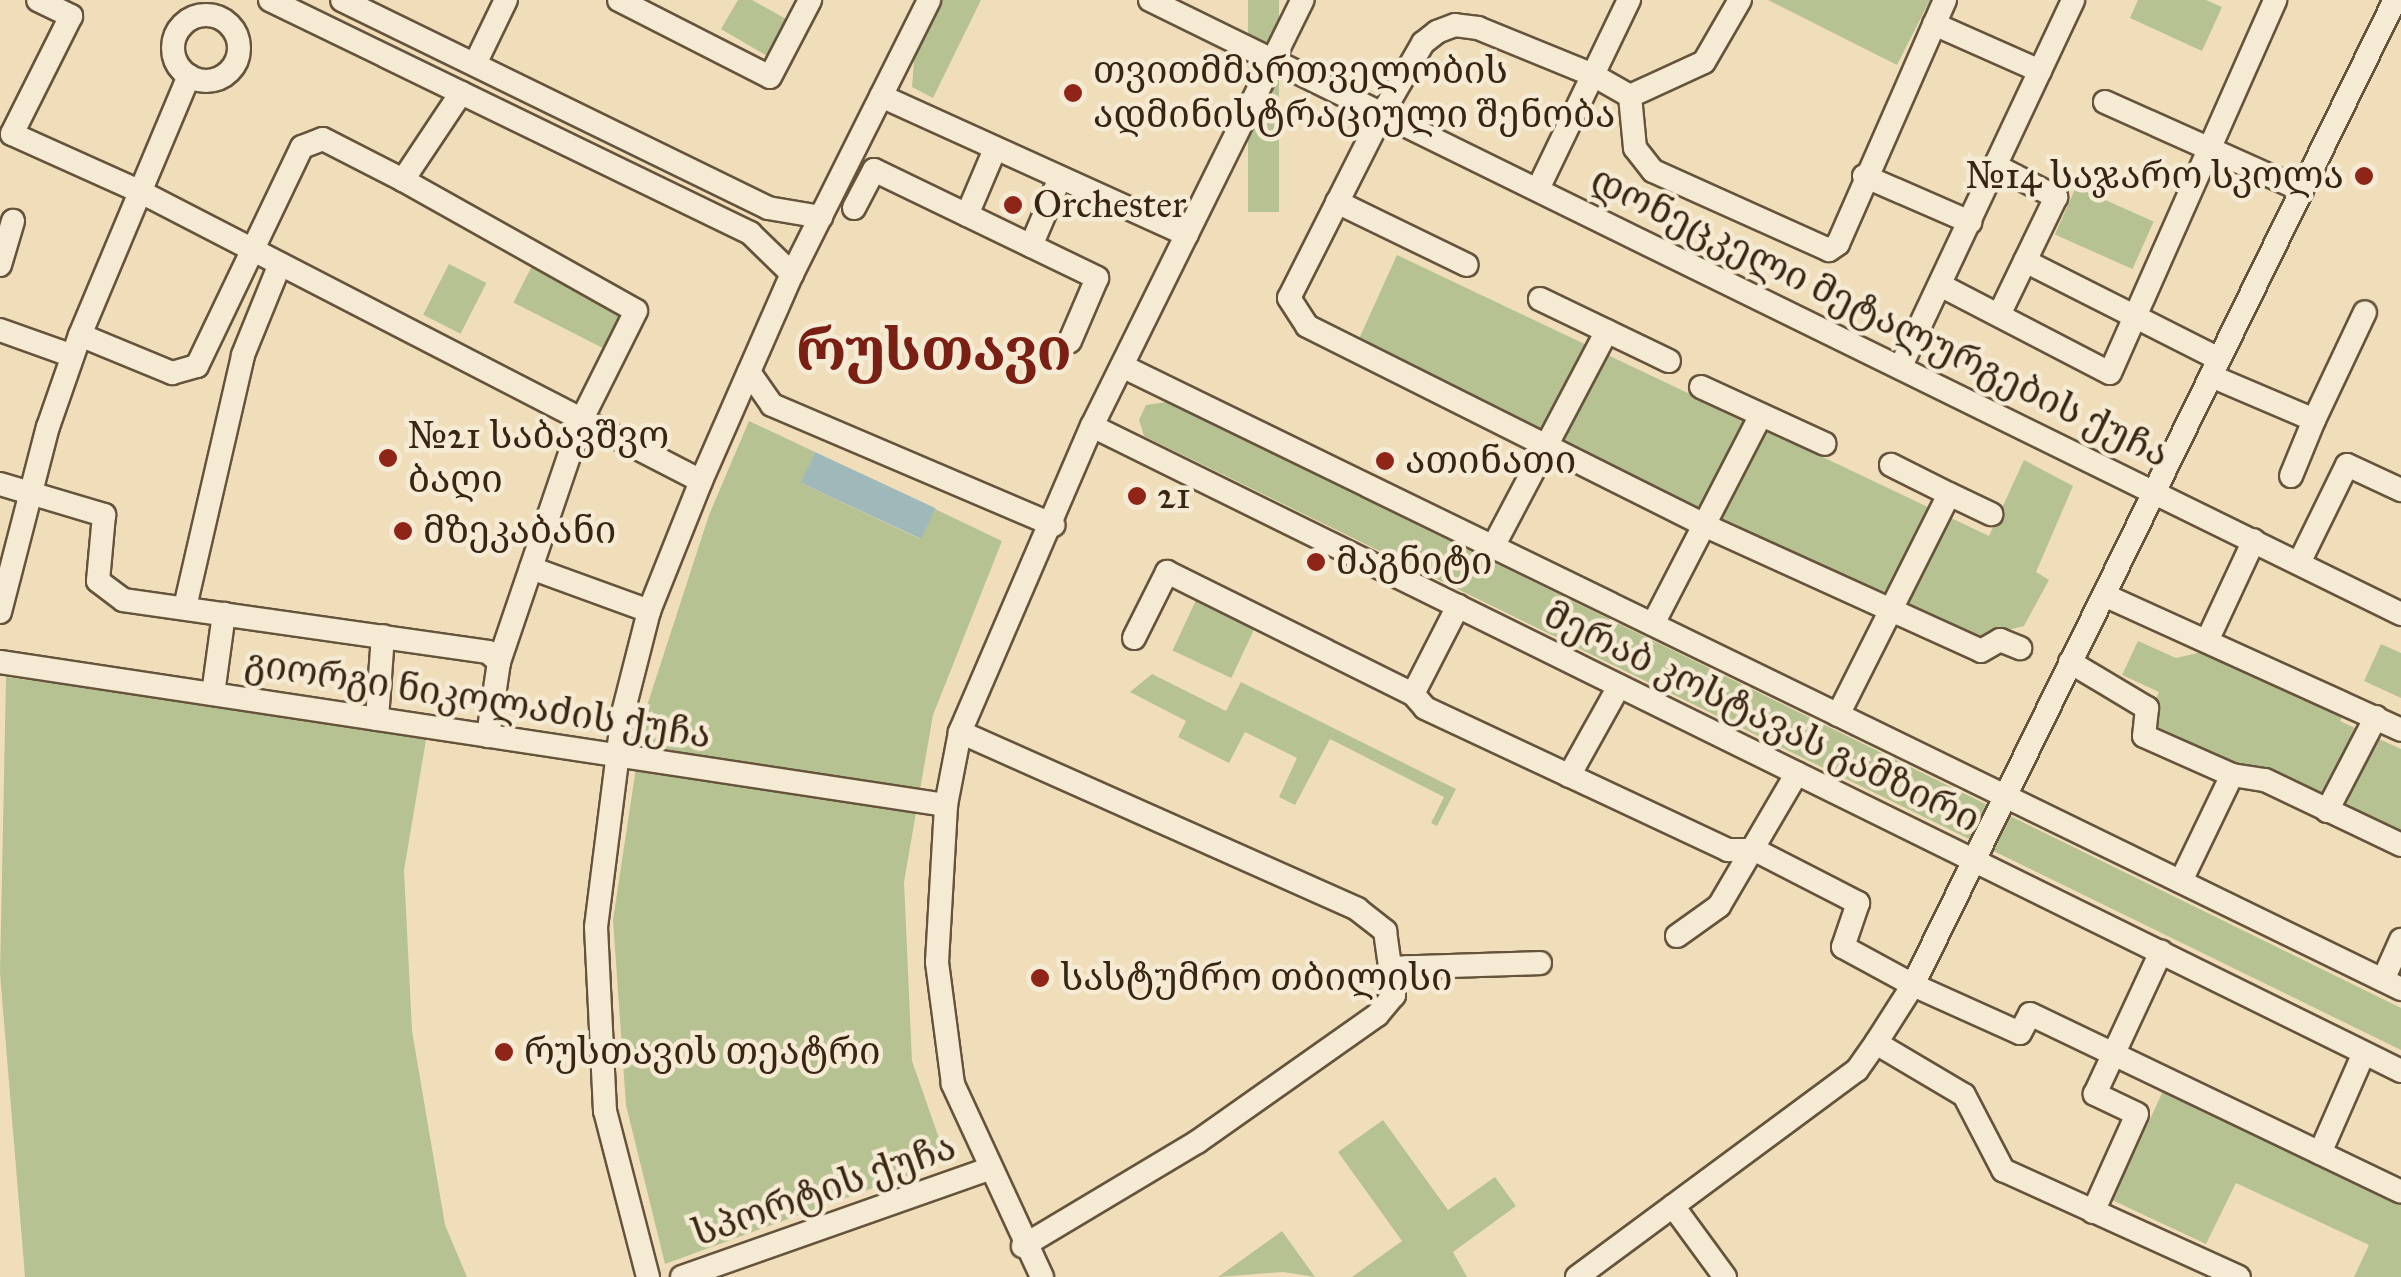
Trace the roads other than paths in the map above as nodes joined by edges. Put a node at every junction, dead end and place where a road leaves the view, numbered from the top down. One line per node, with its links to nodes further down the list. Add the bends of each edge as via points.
1 (38, 0): 28 (street, via 71,16)
2 (270, 0): 23 (street)
3 (342, 0): 19 (street)
4 (506, 0): 19 (street)
5 (618, 0): 6 (street, via 770,78)
6 (810, 0)
7 (929, 0): 24 (street)
8 (1150, 0): 18 (street, დონეცკელი მეტალურგების ქუჩა)
9 (1303, 0): 18 (street)
10 (1629, 0): 21 (street)
11 (1740, 0): 25 (street, via 1704,62)
12 (1945, 0): 17 (street)
13 (2073, 0): 20 (street)
14 (2275, 0): 30 (street)
15 (2395, 0): 36 (street)
16 (223, 9): 22 (street, via 196,17 174,39 175,60); 22 (street, via 238,41 236,63 210,81)
17 (1934, 24): 20 (street); 32 (street)
18 (1274, 60): 27 (street, დონეცკელი მეტალურგების ქუჩა); 44 (street)
19 (474, 64): 41 (street, via 768,208)
20 (2040, 71): 31 (street)
21 (1593, 75): 25 (street); 27 (street, via 1478,28 1455,25 1423,43); 35 (street)
22 (189, 76): 37 (street)
23 (461, 93): 34 (street); 51 (street, via 750,233)
24 (881, 96): 29 (street); 41 (street)
25 (1630, 96): 32 (street, via 1635,148 1653,171 1817,250 1838,244)
26 (2104, 102): 30 (street)
27 (1382, 114): 35 (street, დონეცკელი მეტალურგების ქუჩა); 38 (street)
28 (6, 131): 37 (street)
29 (996, 149): 33 (street); 40 (street)
30 (2211, 150): 36 (street); 56 (street)
31 (1996, 166): 43 (street); 47 (street, via 2056,197)
32 (1864, 176): 43 (street)
33 (1060, 178): 44 (street); 45 (street)
34 (403, 180): 46 (street, via 312,139 302,146); 69 (street, via 636,310)
35 (1538, 190): 63 (street, დონეცკელი მეტალურგების ქუჩა)
36 (2302, 190): 64 (street)
37 (139, 191): 46 (street); 60 (street)
38 (1337, 202): 50 (street); 72 (street, via 1289,298 1307,326)
39 (854, 208): 40 (street, via 874,170)
40 (968, 215): 45 (street)
41 (821, 217): 51 (street)
42 (13, 221): 49 (street)
43 (1970, 222): 52 (street)
44 (1187, 234): 62 (street)
45 (1031, 246): 59 (street, via 1097,278)
46 (249, 248): 48 (street); 60 (street, via 198,366 172,373)
47 (2025, 262): 55 (street); 56 (street)
48 (280, 264): 69 (street); 90 (street, via 243,355)
49 (0, 265)
50 (1467, 265)
51 (792, 274): 65 (street)
52 (1940, 285): 55 (street); 63 (street)
53 (1540, 300): 58 (street)
54 (2364, 312): 68 (street)
55 (1999, 315): 56 (street, via 2110,373)
56 (2135, 318): 64 (street)
57 (0, 330): 60 (street)
58 (1607, 331): 61 (street); 72 (street)
59 (1070, 341)
60 (77, 345): 77 (street)
61 (1669, 361)
62 (1122, 366): 70 (street); 85 (street, მერაბ კოსტავას გამზირი)
63 (1902, 366): 78 (street, დონეცკელი მეტალურგების ქუჩა)
64 (2215, 367): 68 (street); 78 (street)
65 (749, 372): 75 (street); 82 (street, via 772,405)
66 (1701, 387): 67 (street)
67 (1761, 415): 71 (street); 83 (street)
68 (2314, 420): 74 (street)
69 (580, 421): 75 (street); 87 (street)
70 (1092, 426): 82 (street); 89 (street, მერაბ კოსტავას გამზირი)
71 (1825, 444)
72 (1546, 446): 83 (street); 85 (street)
73 (1892, 465): 80 (street)
74 (2291, 476)
75 (700, 481): 92 (street)
76 (0, 484): 77 (street)
77 (30, 490): 90 (street, via 104,515 98,581 110,592 123,600); 93 (street)
78 (2155, 490): 84 (street, დონეცკელი მეტალურგების ქუჩა); 88 (street)
79 (2401, 490): 86 (street, via 2347,465)
80 (1948, 494): 81 (street); 91 (street)
81 (1991, 514)
82 (1053, 525): 111 (street)
83 (1706, 526): 91 (street); 96 (street)
84 (2254, 540): 86 (street, დონეცკელი მეტალურგების ქუჩა); 99 (street)
85 (1493, 546): 96 (street, მერაბ კოსტავას გამზირი)
86 (2300, 563): 95 (street, დონეცკელი მეტალურგების ქუჩა)
87 (531, 568): 92 (street); 102 (street)
88 (2104, 594): 99 (street); 103 (street)
89 (1458, 606): 104 (street, მერაბ კოსტავას გამზირი); 106 (street)
90 (185, 607): 94 (street)
91 (1894, 608): 100 (street, via 1981,651 2000,640); 107 (street)
92 (649, 611): 113 (street)
93 (0, 612)
94 (224, 614): 97 (street); 105 (street)
95 (2401, 614)
96 (1652, 624): 107 (street, მერაბ კოსტავას გამზირი)
97 (383, 636): 102 (street, via 488,652); 109 (street)
98 (1134, 638): 106 (street, via 1168,572)
99 (2207, 641): 108 (street)
100 (2020, 648)
101 (0, 662): 105 (street, გიორგი ნიკოლაძის ქუჩა)
102 (499, 662): 112 (street)
103 (2070, 662): 115 (street, via 2147,708 2144,736); 117 (street)
104 (1619, 686): 114 (street, მერაბ კოსტავას გამზირი); 116 (street)
105 (213, 694): 109 (street, გიორგი ნიკოლაძის ქუჩა)
106 (1413, 694): 116 (street, via 1426,708)
107 (1838, 714): 117 (street, მერაბ კოსტავას გამზირი)
108 (2376, 718): 110 (street); 119 (street)
109 (377, 719): 112 (street, გიორგი ნიკოლაძის ქუჩა)
110 (2401, 730)
111 (960, 732): 118 (street); 128 (street, via 1357,909 1385,931)
112 (488, 736): 113 (street, გიორგი ნიკოლაძის ქუჩა)
113 (619, 756): 118 (street, გიორგი ნიკოლაძის ქუჩა); 141 (street, via 596,927 605,1111)
114 (1797, 773): 121 (street); 122 (street, მერაბ კოსტავას გამზირი)
115 (2232, 775): 119 (street, via 2265,780); 123 (street)
116 (1570, 776): 121 (street, via 1728,850)
117 (2005, 796): 122 (street); 123 (street, მერაბ კოსტავას გამზირი)
118 (946, 805): 136 (street, via 937,962 953,1084)
119 (2327, 811): 120 (street)
120 (2401, 845)
121 (1755, 850): 124 (street, via 1719,906); 130 (street, via 1858,903 1842,946)
122 (1974, 860): 126 (street, მერაბ კოსტავას გამზირი); 130 (street)
123 (2181, 882): 129 (street, მერაბ კოსტავას გამზირი)
124 (1677, 936)
125 (2401, 940): 129 (street)
126 (2160, 952): 132 (street, მერაბ კოსტავას გამზირი); 133 (street)
127 (1540, 963): 128 (street)
128 (1390, 968): 140 (street, via 1394,994 1377,1015 1197,1142)
129 (2392, 984)
130 (1913, 985): 131 (street); 133 (street, via 2020,1033 2030,1014)
131 (1876, 1042): 138 (street, via 1857,1070); 139 (street, via 1964,1095 2004,1170)
132 (2364, 1053): 134 (street, მერაბ კოსტავას გამზირი); 135 (street)
133 (2114, 1054): 135 (street); 139 (street, via 2096,1094 2137,1114)
134 (2401, 1071)
135 (2320, 1153): 137 (street)
136 (989, 1169): 140 (street); 142 (street, სპორტის ქუჩა)
137 (2401, 1192)
138 (1673, 1206): 144 (street); 145 (street)
139 (2093, 1212): 146 (street)
140 (1023, 1246): 143 (street)
141 (648, 1277)
142 (682, 1277)
143 (1042, 1277)
144 (1577, 1277)
145 (1724, 1277)
146 (2239, 1277)

